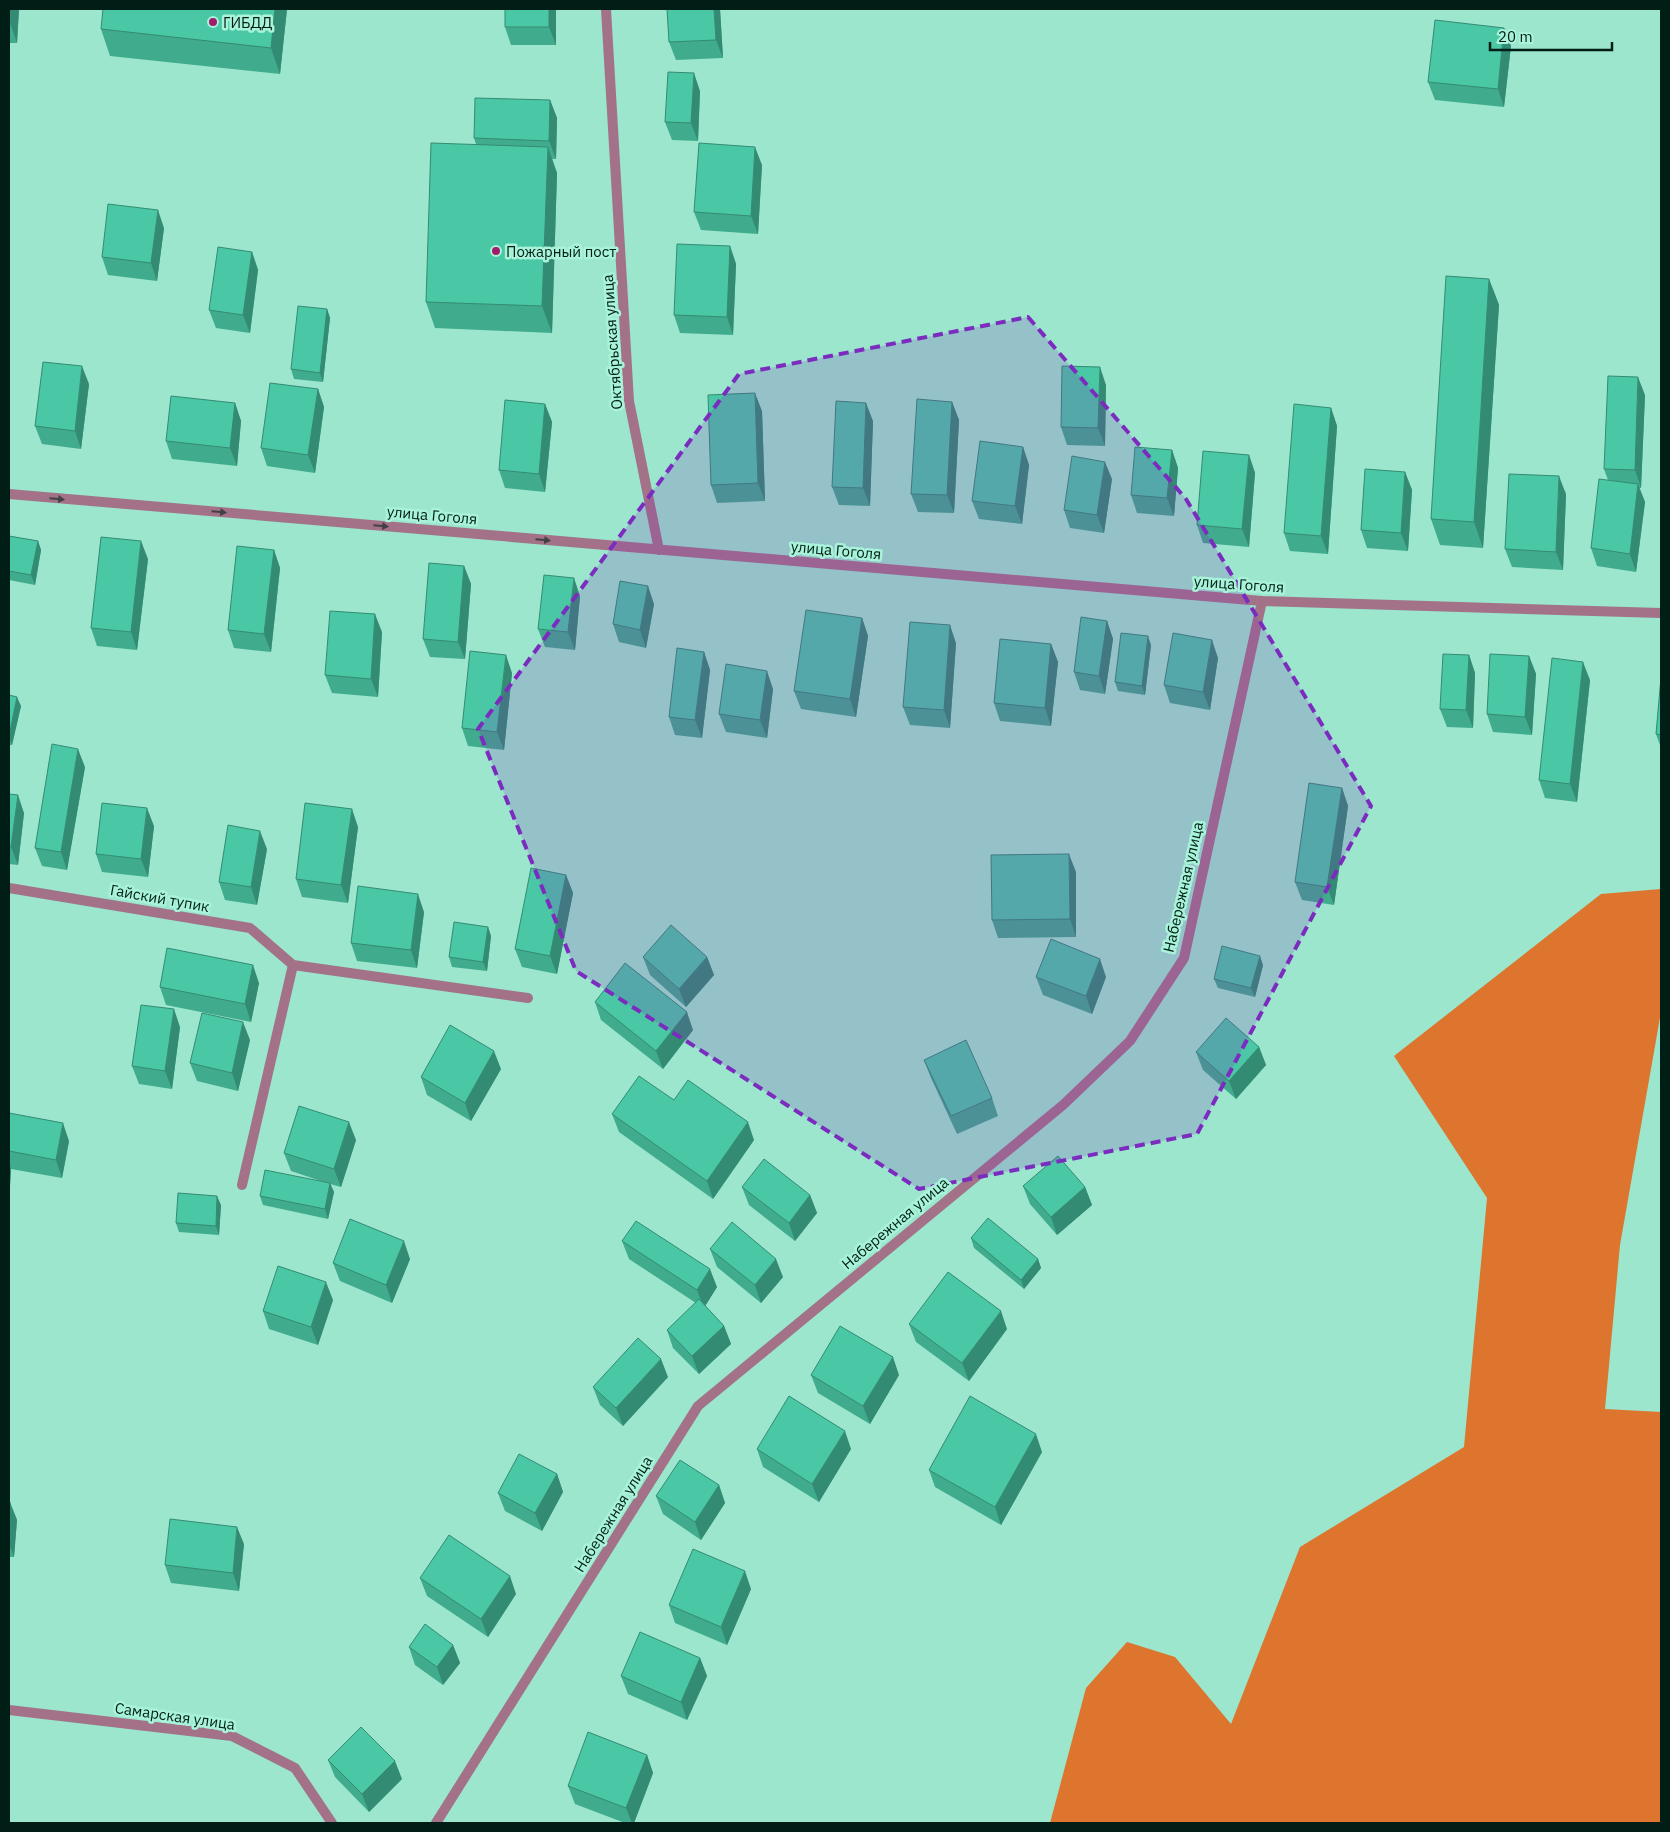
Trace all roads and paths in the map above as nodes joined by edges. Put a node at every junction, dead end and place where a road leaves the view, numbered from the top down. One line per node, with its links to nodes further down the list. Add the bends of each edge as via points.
1 (606, 9): 3 (street, Октябрьская улица, via 629,401)
2 (9, 494): 3 (street, улица Гоголя, one-way to 3)
3 (659, 550): 4 (street, улица Гоголя)
4 (1262, 602): 5 (street, улица Гоголя); 12 (street, Набережная улица, via 1184,958 1130,1040 1062,1104 698,1406)
5 (1661, 613)
6 (9, 888): 7 (street, Гайский тупик, via 250,928)
7 (293, 965): 8 (street); 9 (street)
8 (528, 998)
9 (242, 1186)
10 (9, 1710): 11 (street, Самарская улица, via 232,1736 294,1768)
11 (332, 1823)
12 (436, 1823)

